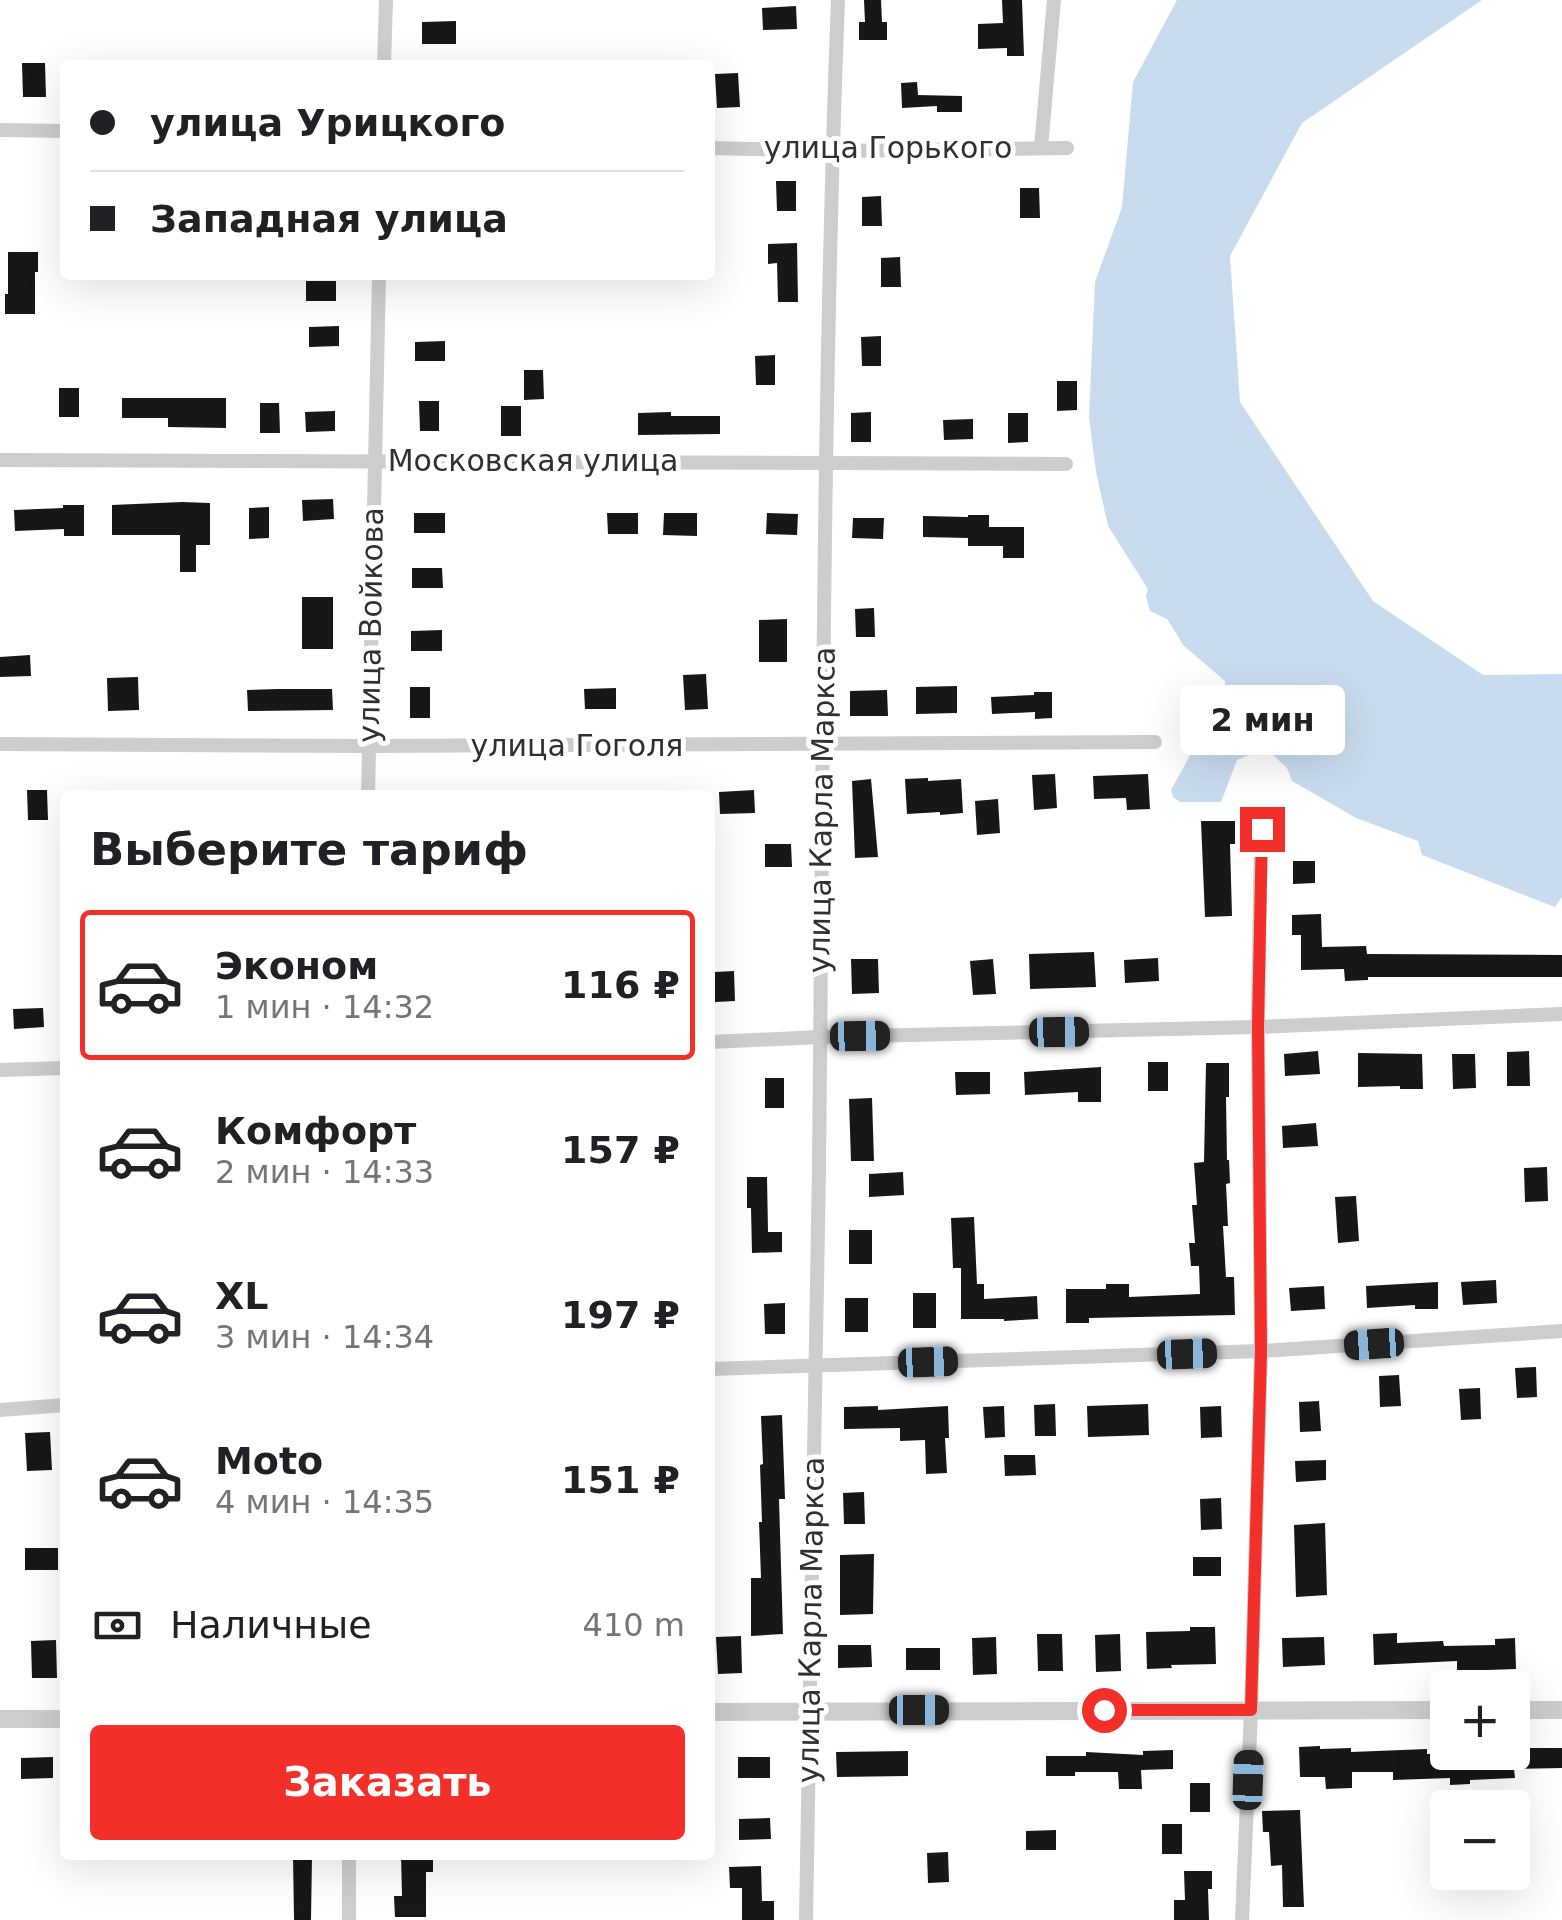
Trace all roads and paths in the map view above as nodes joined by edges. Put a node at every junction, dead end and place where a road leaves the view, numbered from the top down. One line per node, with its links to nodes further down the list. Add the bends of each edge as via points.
1 (386, 0): 4 (street)
2 (838, 0): 10 (street, улица Карла Маркса)
3 (1054, 0): 7 (street)
4 (384, 60)
5 (0, 130): 6 (street)
6 (60, 132)
7 (1041, 147): 9 (street, улица Горького); 10 (street, улица Горького)
8 (715, 148): 10 (street, улица Горького)
9 (1067, 148)
10 (832, 151): 14 (street, улица Карла Маркса)
11 (379, 280): 13 (street, улица Войкова)
12 (0, 460): 13 (street, Московская улица)
13 (375, 461): 14 (street, Московская улица); 19 (street, улица Войкова)
14 (826, 462): 15 (street, Московская улица); 18 (street, улица Карла Маркса)
15 (1066, 464)
16 (1154, 742): 18 (street, улица Гоголя)
17 (0, 744): 19 (street, улица Гоголя)
18 (823, 745): 19 (street, улица Гоголя); 24 (street, улица Карла Маркса)
19 (369, 746): 20 (street, улица Войкова)
20 (368, 790)
21 (1262, 829): 23 (street)
22 (1562, 1014): 23 (street)
23 (1258, 1027): 24 (street); 29 (street)
24 (820, 1037): 25 (street); 30 (street, улица Карла Маркса)
25 (715, 1042)
26 (60, 1068): 27 (street)
27 (0, 1070)
28 (1562, 1331): 29 (street)
29 (1261, 1351): 30 (street); 35 (street)
30 (816, 1365): 31 (street); 34 (street, улица Карла Маркса)
31 (715, 1369)
32 (60, 1405): 33 (street)
33 (0, 1410)
34 (808, 1710): 35 (street); 39 (street); 44 (street, улица Карла Маркса)
35 (1251, 1710): 36 (street); 45 (street)
36 (1430, 1710)
37 (1530, 1710): 38 (street)
38 (1562, 1710)
39 (715, 1712)
40 (0, 1718): 41 (street)
41 (60, 1718)
42 (349, 1860): 43 (street)
43 (349, 1920)
44 (806, 1920)
45 (1242, 1920)

